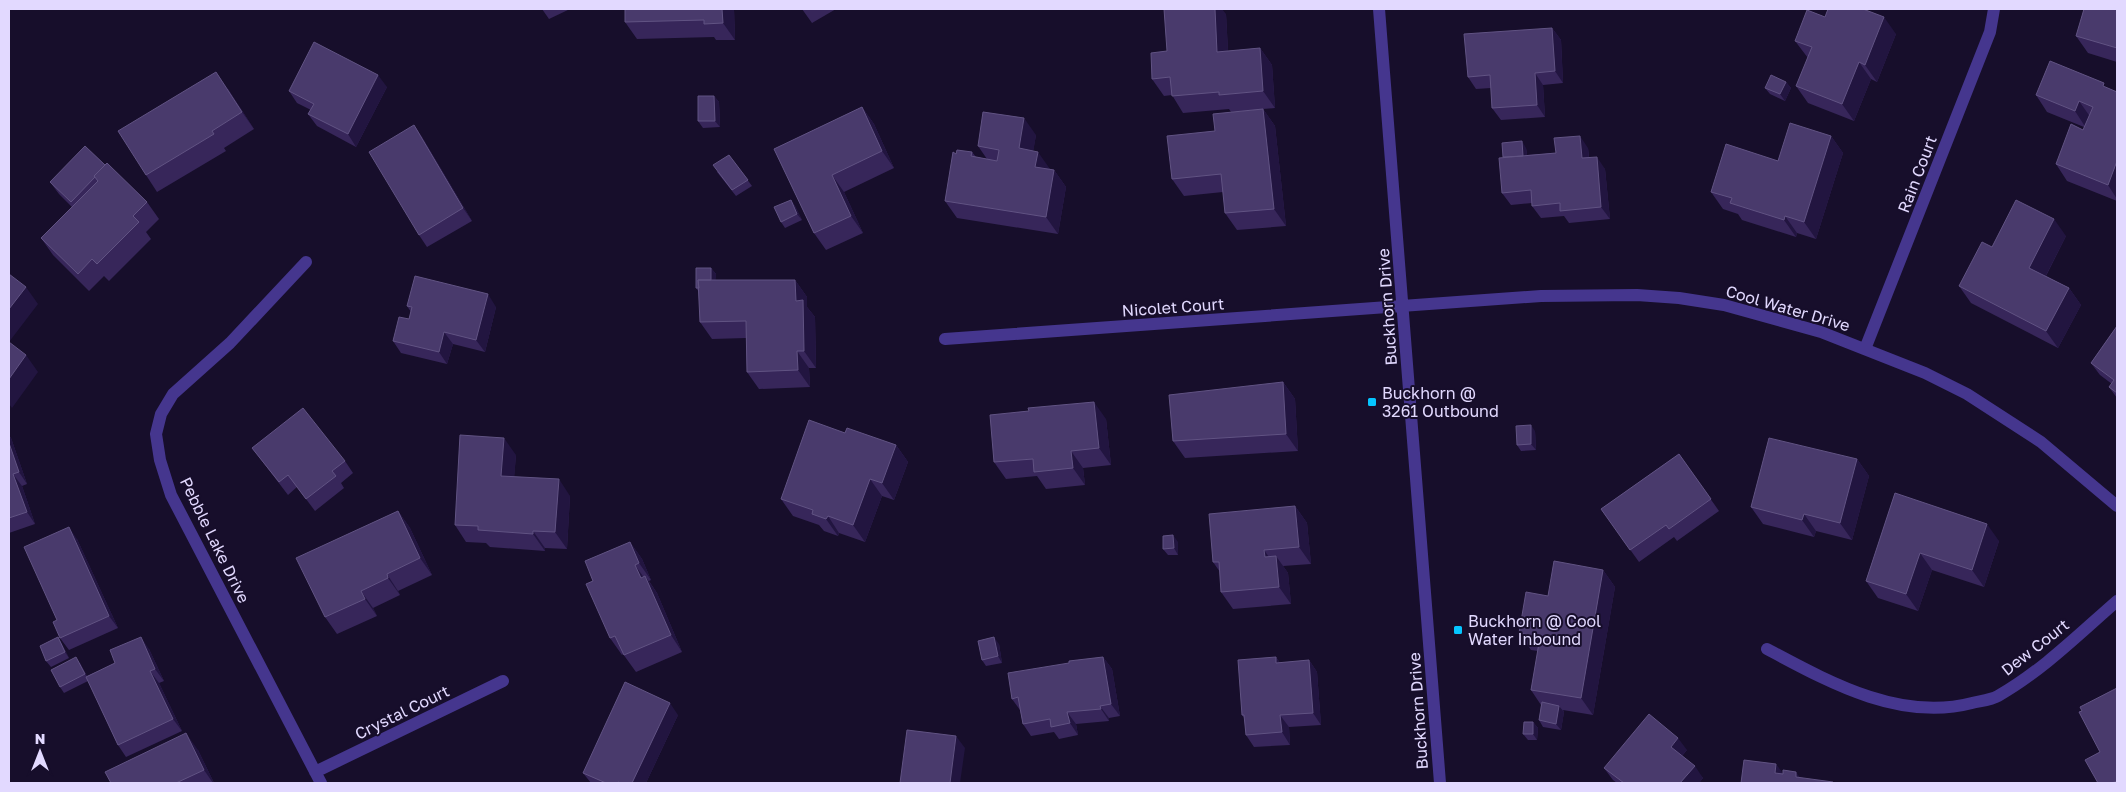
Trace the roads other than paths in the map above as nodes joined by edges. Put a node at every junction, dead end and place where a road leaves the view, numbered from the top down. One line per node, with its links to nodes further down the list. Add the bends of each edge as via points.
1 (1379, 9): 4 (street, Buckhorn Drive)
2 (1994, 9): 6 (street, Rain Court, via 1990,32)
3 (306, 262): 11 (street, Pebble Lake Drive, via 230,343 173,394 161,414 156,434 171,494)
4 (1403, 307): 5 (street, Nicolet Court); 6 (street, Cool Water Drive, via 1542,296 1679,298 1724,305 1822,332); 12 (street, Buckhorn Drive)
5 (945, 339)
6 (1866, 349): 7 (street, Cool Water Drive, via 1925,373 2004,417 2041,442)
7 (2117, 506)
8 (2117, 601): 9 (street, Dew Court, via 2039,669 1996,697 1959,707 1935,708 1885,701 1853,691)
9 (1767, 649)
10 (503, 682): 11 (street, Crystal Court)
11 (318, 778)
12 (1440, 783)

